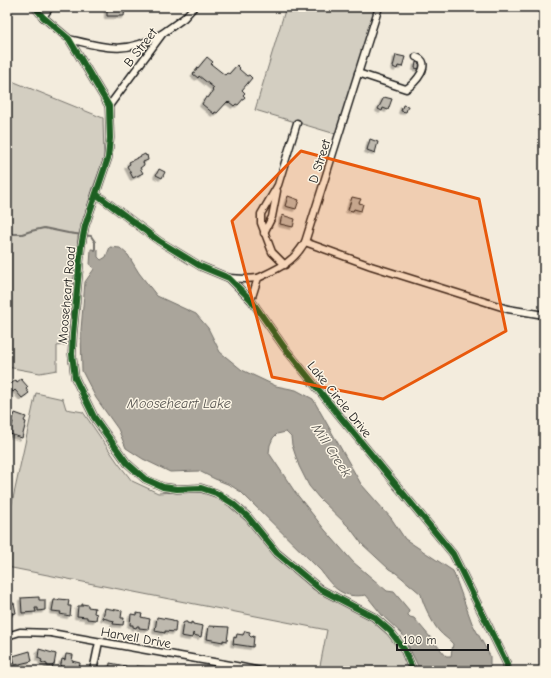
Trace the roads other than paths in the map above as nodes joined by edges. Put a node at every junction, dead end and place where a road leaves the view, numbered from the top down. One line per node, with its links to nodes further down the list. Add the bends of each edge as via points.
1 (35, 7): 5 (street)
2 (50, 7): 5 (street)
3 (194, 7): 6 (street, B Street)
4 (379, 7): 9 (street, D Street)
5 (43, 17): 7 (street)
6 (164, 33): 7 (street, via 126,48 104,47); 10 (street, B Street)
7 (69, 39): 10 (street)
8 (416, 57): 9 (street, via 422,60 421,73 406,89)
9 (358, 73): 15 (street, D Street)
10 (108, 106): 13 (street, Mooseheart Road, via 108,158)
11 (298, 123): 12 (street)
12 (278, 185): 14 (street, via 272,217); 14 (street, via 261,214)
13 (96, 194): 17 (street, Lake Circle Drive, via 159,241 200,266); 25 (street, Mooseheart Road, via 85,226 72,354 75,378 94,417 127,463 145,479 163,487 201,488 216,493 232,503 248,517 277,553 320,589 374,617 390,631 404,649)
14 (264, 233): 16 (street, via 272,252)
15 (306, 242): 16 (street, D Street, via 300,252); 20 (street, via 371,266 508,309)
16 (285, 265): 18 (street, D Street)
17 (229, 278): 18 (street); 19 (street, Lake Circle Drive)
18 (258, 278): 19 (street)
19 (251, 300): 26 (street, Lake Circle Drive, via 284,347 453,554 507,664)
20 (544, 314)
21 (7, 636): 22 (street, Harvell Drive, via 20,632 51,633)
22 (99, 642): 23 (street); 24 (street, Harvell Drive)
23 (94, 671)
24 (260, 671)
25 (413, 671)
26 (506, 671)

